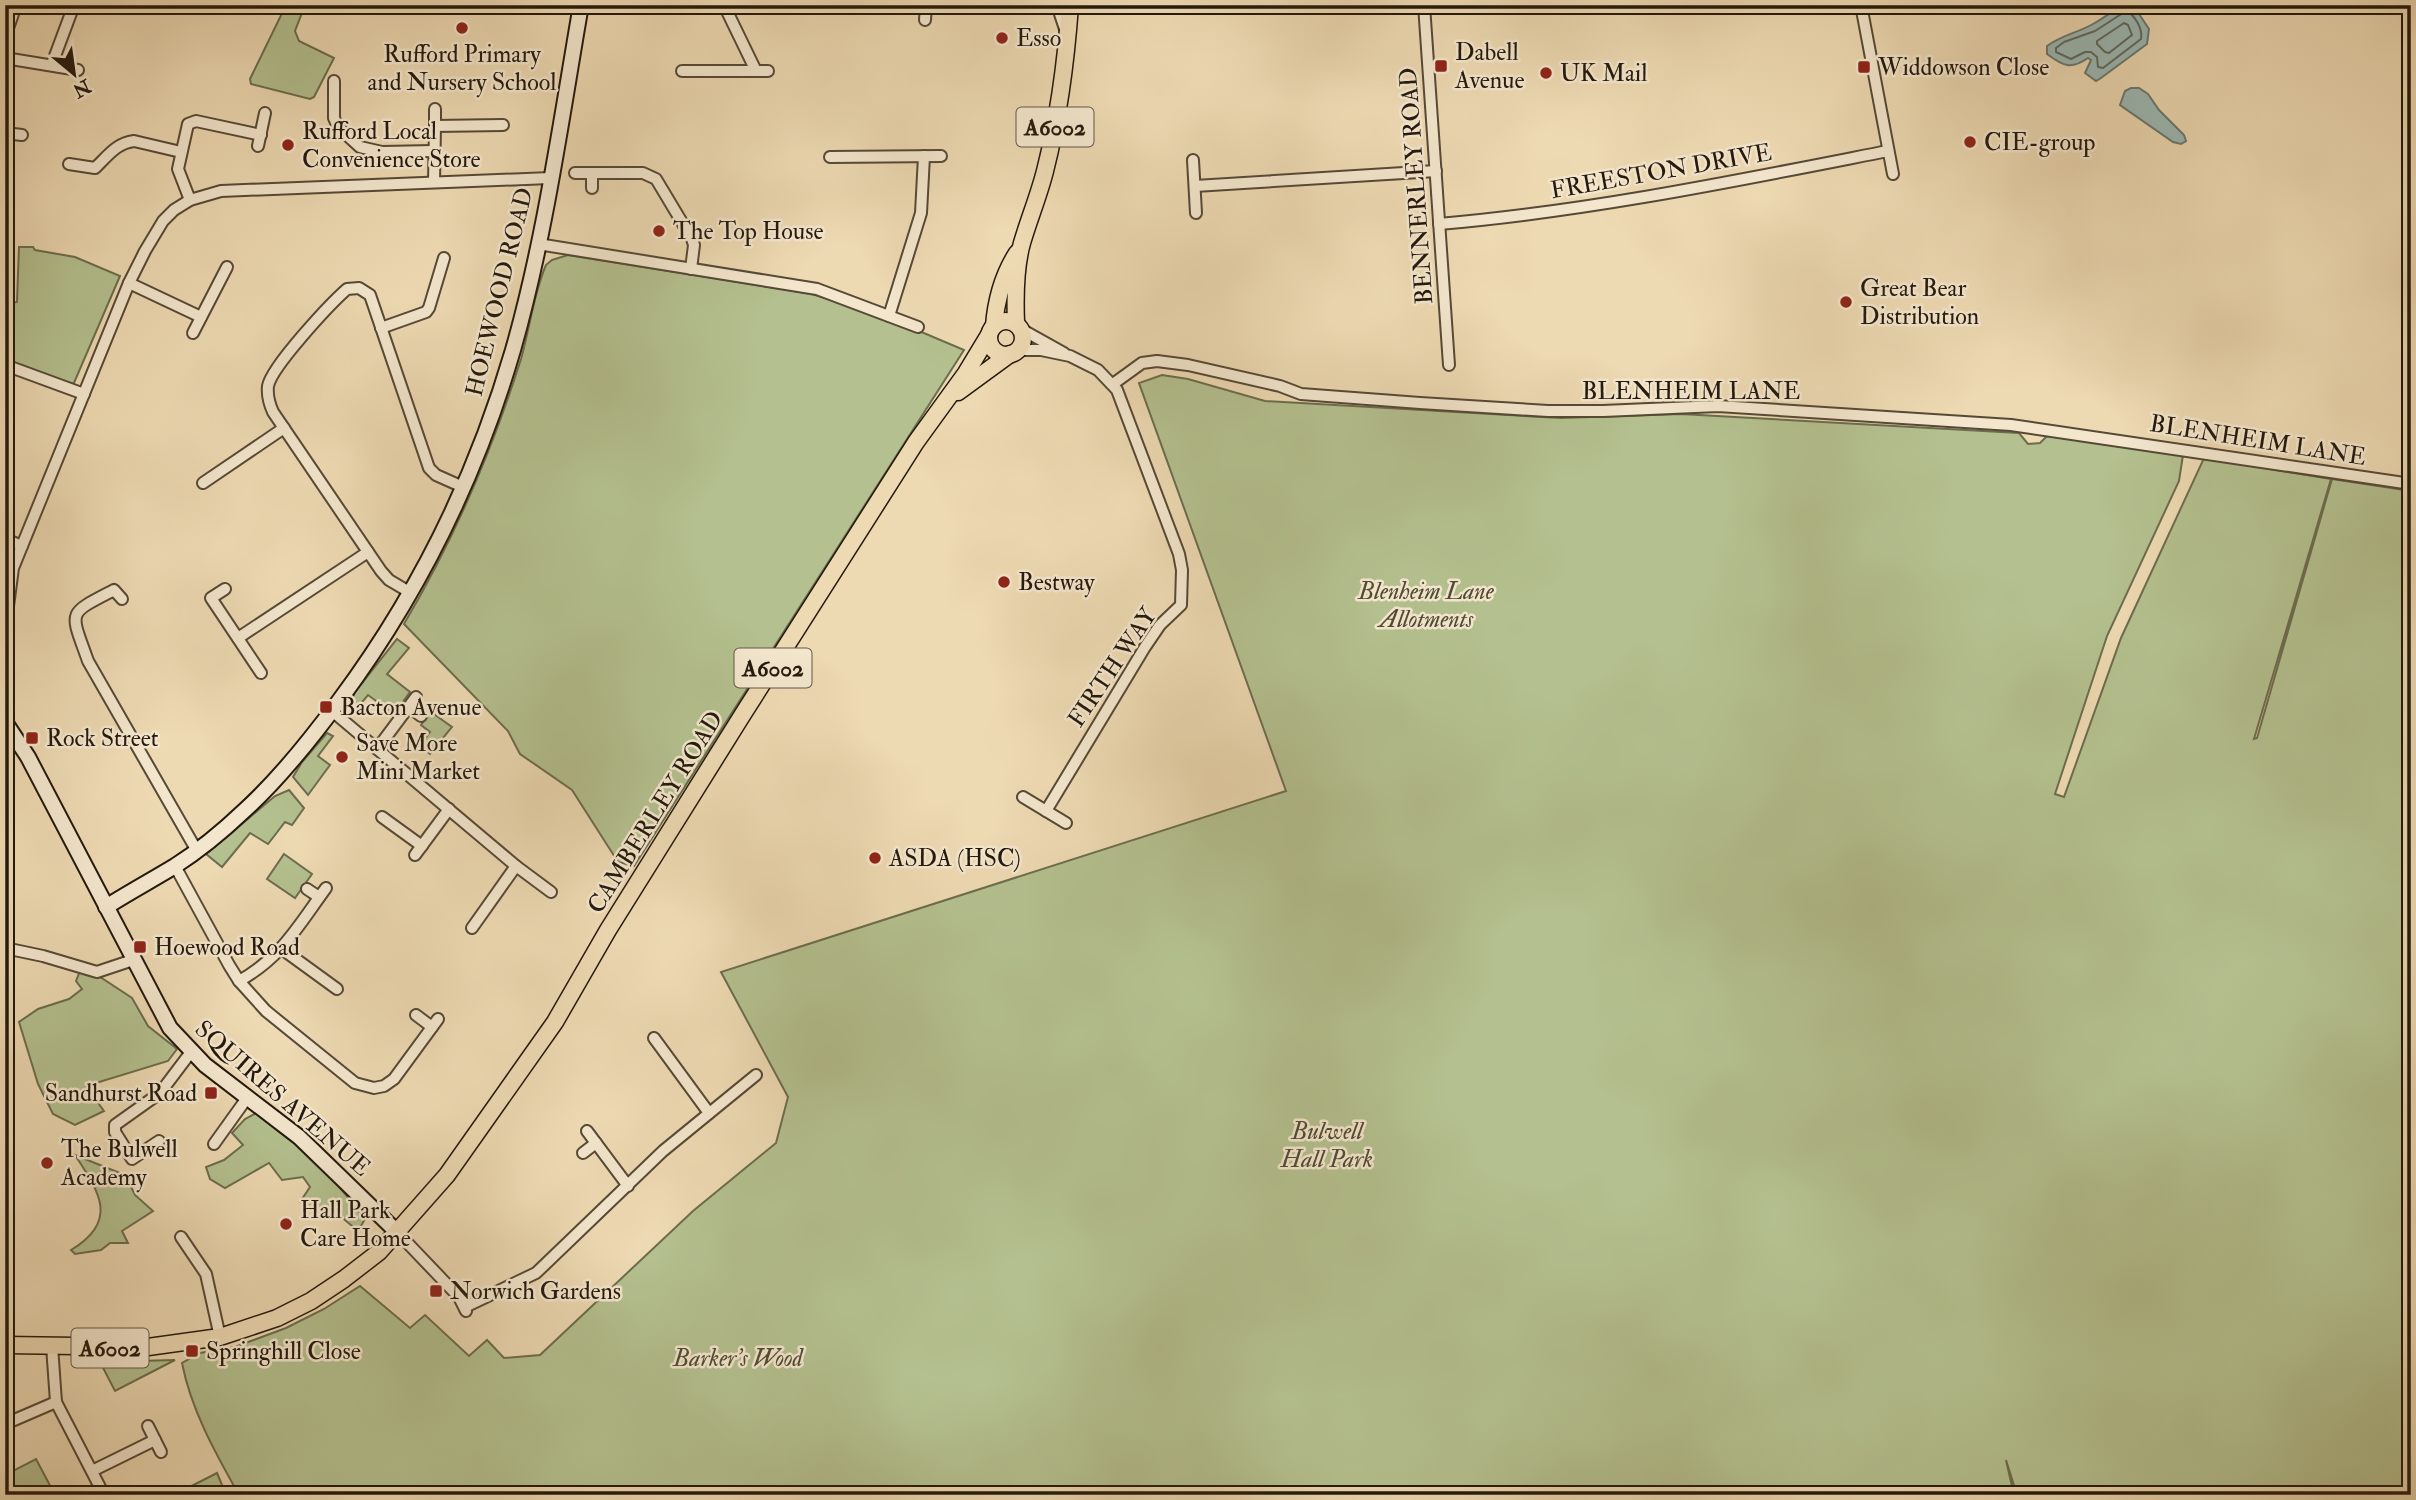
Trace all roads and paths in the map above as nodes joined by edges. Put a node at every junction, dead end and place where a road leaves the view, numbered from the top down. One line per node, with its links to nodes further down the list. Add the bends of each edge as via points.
1 (16, 5): 12 (street)
2 (74, 5): 15 (street)
3 (582, 5): 41 (street, HOEWOOD ROAD)
4 (724, 5): 18 (street)
5 (926, 5): 11 (street)
6 (1057, 5): 13 (street)
7 (1070, 5): 13 (main road, CAMBERLEY ROAD / A6002)
8 (1462, 5): 10 (street)
9 (1861, 5): 30 (street)
10 (1424, 7): 37 (street, BENNERLEY ROAD)
11 (925, 20)
12 (5, 37)
13 (1068, 38): 49 (main road, CAMBERLEY ROAD / A6002, via 1053,141)
14 (5, 58): 15 (street)
15 (52, 64): 16 (street)
16 (79, 70)
17 (682, 71): 18 (street)
18 (756, 71): 19 (street)
19 (768, 71)
20 (334, 81): 29 (street, via 334,118 360,147 382,152)
21 (435, 109): 25 (street)
22 (265, 113): 31 (street, via 259,140 196,121 188,124)
23 (489, 125): 24 (street); 25 (street); 28 (street)
24 (503, 125)
25 (435, 126): 29 (street)
26 (5, 133): 27 (street)
27 (22, 135)
28 (489, 138)
29 (434, 151): 42 (street)
30 (1888, 151): 40 (street); 47 (street, FREESTON DRIVE, via 1606,204)
31 (181, 152): 36 (street, via 134,141 115,148 95,169); 45 (street, via 178,169)
32 (924, 156): 33 (street); 34 (street); 54 (street, via 921,213)
33 (941, 156)
34 (830, 157)
35 (1193, 160): 43 (street)
36 (69, 164)
37 (1436, 171): 43 (street); 47 (street, BENNERLEY ROAD)
38 (575, 173): 39 (street)
39 (592, 173): 44 (street); 52 (street, via 643,173 656,178 692,239)
40 (1892, 174)
41 (550, 178): 42 (street); 48 (street, HOEWOOD ROAD)
42 (434, 182): 45 (street, via 220,191)
43 (1195, 186): 46 (street)
44 (592, 188)
45 (190, 200): 53 (street, via 163,221)
46 (1196, 213)
47 (1439, 224): 64 (street, BENNERLEY ROAD)
48 (538, 244): 52 (street); 70 (street, HOEWOOD ROAD, via 510,360)
49 (1021, 245): 56 (main road, CAMBERLEY ROAD / A6002, via 1016,292); 59 (main road, CAMBERLEY ROAD / A6002, via 998,298)
50 (444, 258): 58 (street, via 426,312)
51 (227, 267): 55 (street)
52 (691, 269): 54 (street, via 817,289)
53 (129, 283): 55 (street); 66 (street)
54 (889, 316): 57 (street)
55 (201, 317): 60 (street)
56 (1019, 326): 59 (main road, via 1004,320); 61 (main road, via 1023,338); 62 (street)
57 (918, 327)
58 (382, 328): 68 (street, via 370,295 363,289 347,289 279,364 269,384 273,412); 70 (street, via 429,468)
59 (991, 330): 61 (main road, via 990,344 996,352); 67 (main road, CAMBERLEY ROAD / A6002)
60 (193, 333)
61 (1014, 352): 62 (street); 67 (main road, CAMBERLEY ROAD / A6002)
62 (1070, 356): 65 (street, via 1098,370)
63 (5, 365): 66 (street)
64 (1449, 365)
65 (1112, 384): 69 (street, BLENHEIM LANE, via 1142,363 1157,361 1301,394 1420,403 1575,411 1717,406 2011,425); 87 (street, FIRTH WAY, via 1178,554 1181,605 1145,647)
66 (84, 394): 73 (street)
67 (940, 408): 122 (main road, CAMBERLEY ROAD / A6002, via 743,714 555,1022 447,1175)
68 (284, 428): 71 (street, via 207,480); 74 (street)
69 (2411, 484)
70 (463, 487): 76 (street, HOEWOOD ROAD)
71 (217, 488)
72 (5, 539): 73 (street)
73 (22, 546): 78 (street, via 13,568)
74 (368, 552): 76 (street, via 388,580); 79 (street)
75 (225, 589): 79 (street, via 211,598)
76 (411, 593): 81 (street, HOEWOOD ROAD)
77 (122, 599): 92 (street, via 114,590 79,609 77,627 88,661)
78 (5, 629)
79 (238, 638): 80 (street)
80 (261, 673)
81 (332, 711): 84 (street); 92 (street, HOEWOOD ROAD, via 268,788)
82 (421, 716): 84 (street, via 412,702)
83 (5, 722): 97 (street, SQUIRES AVENUE)
84 (377, 749): 86 (street)
85 (1023, 797): 87 (street)
86 (449, 809): 90 (street, via 419,850); 94 (street)
87 (1046, 811): 89 (street)
88 (382, 817): 90 (street)
89 (1066, 822)
90 (394, 826): 91 (street)
91 (387, 837)
92 (197, 851): 93 (street, HOEWOOD ROAD)
93 (175, 866): 97 (street, HOEWOOD ROAD); 102 (street)
94 (516, 866): 96 (street); 98 (street, via 475,924)
95 (307, 889): 100 (street, via 323,893)
96 (551, 892)
97 (106, 907): 101 (street, SQUIRES AVENUE)
98 (487, 928)
99 (5, 948): 101 (street, via 97,972)
100 (282, 949): 102 (street); 103 (street)
101 (133, 960): 107 (street, SQUIRES AVENUE, via 170,1028)
102 (239, 981): 104 (street, via 265,1011 355,1083 374,1088 394,1079 435,1023)
103 (337, 989)
104 (416, 1015)
105 (654, 1038): 108 (street)
106 (676, 1046): 108 (street)
107 (191, 1052): 112 (street, SQUIRES AVENUE); 119 (street, via 160,1093 115,1125)
108 (666, 1054): 113 (street)
109 (756, 1075): 110 (street)
110 (744, 1085): 111 (street); 113 (street)
111 (753, 1096)
112 (247, 1098): 117 (street); 122 (street, SQUIRES AVENUE, via 299,1137)
113 (709, 1113): 121 (street)
114 (587, 1131): 116 (street)
115 (159, 1141): 119 (street)
116 (596, 1143): 118 (street); 121 (street)
117 (214, 1144)
118 (583, 1153)
119 (132, 1159): 120 (street)
120 (121, 1167)
121 (628, 1186): 122 (street, via 536,1273 466,1310)
122 (397, 1232): 124 (main road, A6002, via 371,1259 311,1301)
123 (181, 1237): 124 (street, via 206,1274)
124 (220, 1337): 126 (main road, A6002, via 148,1348)
125 (5, 1345): 126 (main road, A6002)
126 (52, 1346): 127 (street)
127 (57, 1402): 128 (street); 132 (street)
128 (5, 1424)
129 (148, 1426): 130 (street)
130 (155, 1440): 131 (street); 132 (street)
131 (161, 1452)
132 (92, 1471): 133 (street)
133 (104, 1495)

